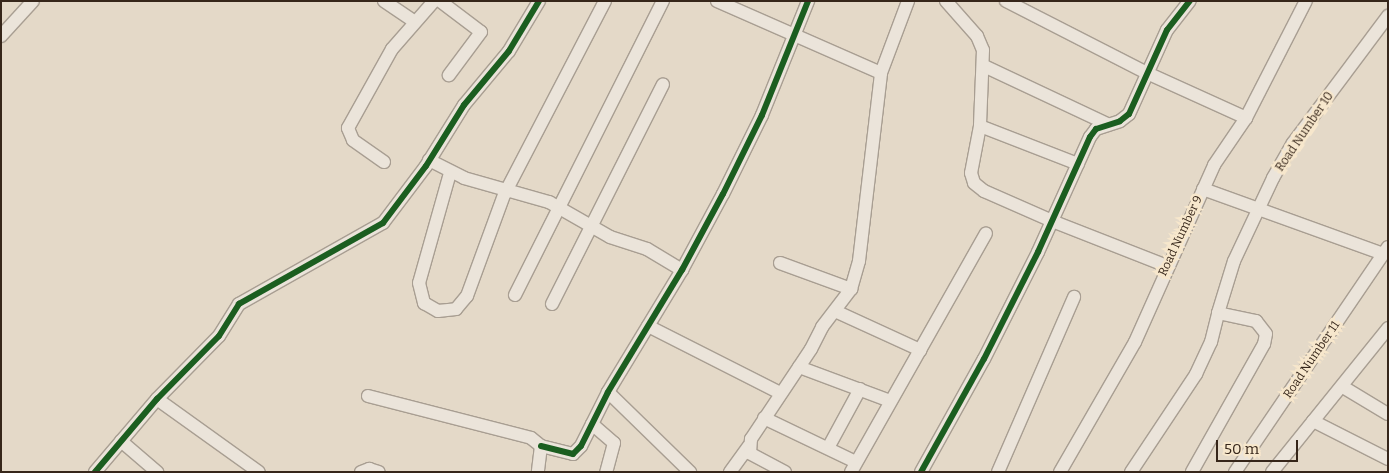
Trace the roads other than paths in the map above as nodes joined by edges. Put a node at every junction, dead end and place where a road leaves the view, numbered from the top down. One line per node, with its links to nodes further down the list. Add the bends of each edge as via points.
1 (33, 1): 17 (street)
2 (384, 1): 16 (street)
3 (434, 1): 16 (street)
4 (440, 1): 22 (street, via 481,32)
5 (539, 1): 27 (street, via 513,44 464,105)
6 (606, 1): 31 (street)
7 (663, 1): 33 (street)
8 (717, 1): 18 (street)
9 (808, 1): 18 (street)
10 (908, 1): 20 (street)
11 (946, 1): 19 (street, via 977,36 984,50)
12 (1006, 1): 21 (street)
13 (1190, 1): 21 (street, via 1167,30)
14 (1306, 1): 24 (street, Road Number 9)
15 (1388, 16): 34 (street, Road Number 10, via 1294,143)
16 (415, 22): 28 (street, via 392,49 348,128 353,140)
17 (1, 36)
18 (796, 36): 20 (street); 41 (street, via 762,115)
19 (984, 66): 25 (street); 26 (street)
20 (882, 73): 42 (street, via 859,261)
21 (1147, 73): 24 (street); 25 (street, via 1129,114 1120,121)
22 (449, 76)
23 (663, 84): 36 (street)
24 (1246, 118): 32 (street, Road Number 9, via 1214,165)
25 (1107, 124): 29 (street, via 1090,137)
26 (980, 126): 29 (street); 35 (street, via 971,169 974,183 984,191)
27 (429, 160): 30 (street); 57 (street, via 383,223 239,304 219,336)
28 (384, 162)
29 (1078, 164): 35 (street)
30 (450, 173): 31 (street); 31 (street, via 419,283 424,303 438,311 456,309 467,296)
31 (508, 188): 33 (street)
32 (1203, 189): 34 (street); 40 (street, Road Number 9)
33 (557, 206): 36 (street); 43 (street)
34 (1258, 210): 38 (street); 47 (street, Road Number 10, via 1234,261)
35 (1052, 221): 40 (street); 79 (street, via 984,359)
36 (590, 226): 41 (street, via 622,242 647,249); 45 (street)
37 (986, 233): 50 (street)
38 (1386, 250): 84 (street, Road Number 11)
39 (780, 263): 42 (street)
40 (1167, 266): 81 (street, Road Number 9, via 1127,357)
41 (682, 270): 48 (street)
42 (851, 290): 46 (street)
43 (515, 294)
44 (1074, 296): 80 (street)
45 (552, 304)
46 (835, 311): 50 (street); 51 (street)
47 (1218, 313): 82 (street, Road Number 10, via 1211,342 1196,374); 83 (street, via 1256,321 1266,334 1246,380)
48 (648, 326): 54 (street); 55 (street)
49 (1388, 328): 52 (street)
50 (920, 350): 58 (street)
51 (799, 367): 53 (street); 55 (street)
52 (1343, 388): 59 (street); 61 (street)
53 (860, 389): 58 (street); 66 (street)
54 (608, 392): 62 (street); 76 (street)
55 (780, 393): 60 (street)
56 (368, 396): 64 (street, via 531,438)
57 (157, 399): 63 (street); 71 (street)
58 (890, 401): 68 (street)
59 (1388, 414)
60 (764, 418): 65 (street); 66 (street)
61 (1314, 421): 67 (street); 85 (street)
62 (592, 424): 64 (street, via 573,454); 75 (street, via 614,443)
63 (121, 441): 69 (street); 70 (street)
64 (541, 446): 74 (street)
65 (749, 446): 77 (street); 78 (street, via 756,458)
66 (828, 448): 68 (street)
67 (1388, 459)
68 (854, 467)
69 (95, 472)
70 (157, 472)
71 (259, 472)
72 (361, 472): 73 (street, via 370,469)
73 (379, 472)
74 (538, 472)
75 (606, 472)
76 (690, 472)
77 (730, 472)
78 (785, 472)
79 (921, 472)
80 (998, 472)
81 (1060, 472)
82 (1131, 472)
83 (1192, 472)
84 (1236, 472)
85 (1272, 472)

